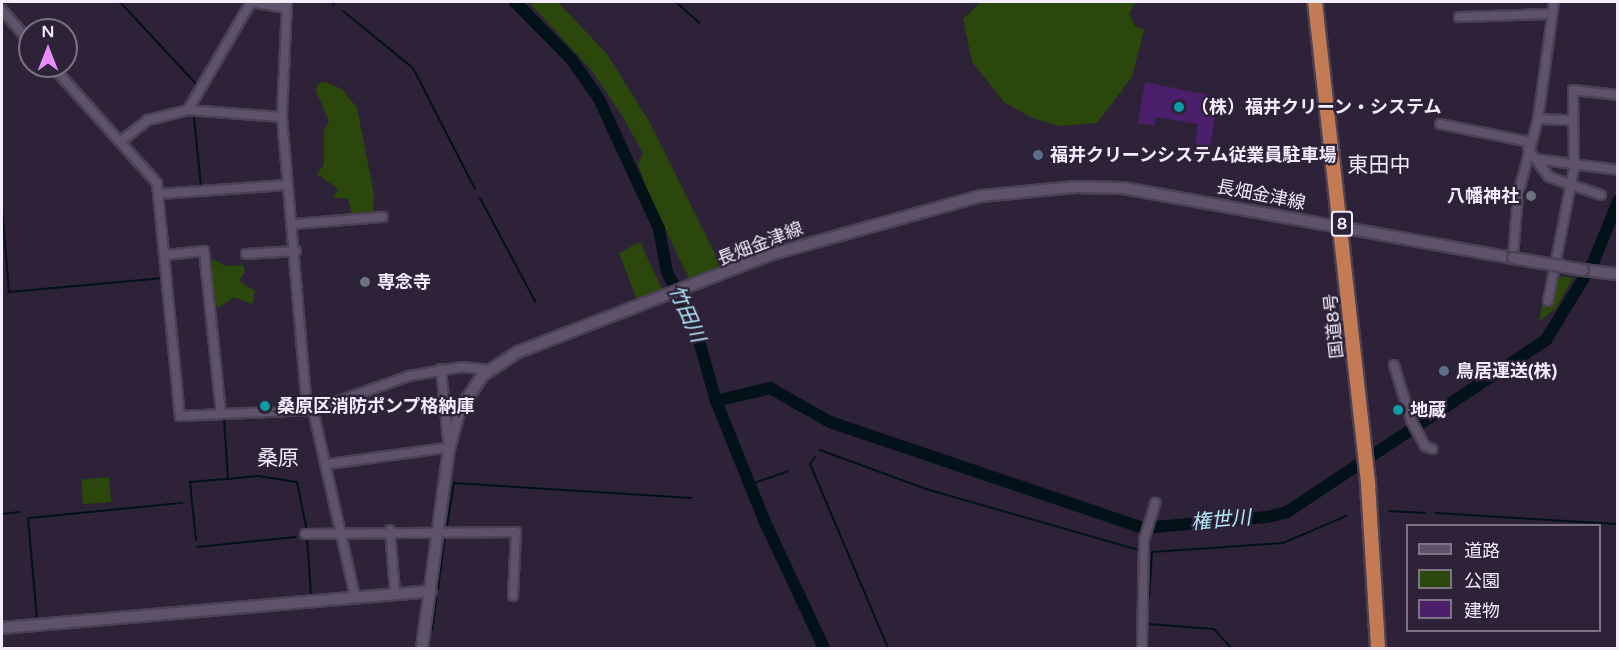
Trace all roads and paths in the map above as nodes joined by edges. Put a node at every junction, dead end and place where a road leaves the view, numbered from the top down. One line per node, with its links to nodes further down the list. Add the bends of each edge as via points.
1 (1315, 2): 26 (highway, 国道8号 / 8)
2 (1554, 2): 5 (street)
3 (286, 5): 10 (street, via 251,2); 11 (street)
4 (2, 10): 7 (street)
5 (1550, 14): 6 (street); 12 (street)
6 (1459, 17)
7 (18, 28)
8 (63, 78): 15 (street)
9 (1617, 95): 13 (street, via 1573,90)
10 (188, 110): 11 (street); 15 (street, via 148,120)
11 (282, 117): 20 (street)
12 (1538, 119): 13 (street); 16 (street)
13 (1571, 120): 18 (street)
14 (1440, 124): 16 (street)
15 (121, 141): 22 (street, via 157,183)
16 (1529, 146): 17 (street); 30 (street)
17 (1536, 159): 18 (street); 21 (street, via 1549,177)
18 (1574, 168): 19 (street); 21 (street)
19 (1617, 170)
20 (286, 185): 22 (street); 25 (street)
21 (1570, 185): 23 (street); 32 (street)
22 (159, 194): 29 (street)
23 (1601, 195)
24 (382, 217): 25 (street)
25 (294, 224): 27 (street)
26 (1343, 227): 30 (main road, 長畑金津線); 35 (main road, 長畑金津線, via 1123,188 1040,189 981,196 835,233 518,352); 53 (highway, 国道8号 / 8, via 1368,484)
27 (296, 251): 28 (street); 36 (street)
28 (246, 254)
29 (166, 255): 37 (street, via 204,251); 37 (street, via 180,416)
30 (1513, 258): 31 (main road, 長畑金津線, bridge)
31 (1617, 274)
32 (1548, 301)
33 (1394, 365): 39 (street, via 1411,420)
34 (441, 369): 35 (street); 36 (street); 38 (street)
35 (489, 370): 38 (main road, 長畑金津線, via 460,409)
36 (310, 409): 37 (street); 40 (street)
37 (221, 413)
38 (447, 448): 40 (street); 43 (main road, 長畑金津線)
39 (1428, 448)
40 (329, 464): 44 (street)
41 (1155, 503): 52 (street, via 1145,556)
42 (390, 530): 43 (street); 44 (street); 47 (street)
43 (439, 530): 46 (main road, 長畑金津線); 49 (street, via 516,532)
44 (342, 531): 45 (street); 48 (street)
45 (304, 534)
46 (430, 591): 47 (main road); 51 (main road, 長畑金津線)
47 (395, 592): 48 (main road)
48 (355, 596): 50 (main road)
49 (513, 596)
50 (2, 628)
51 (422, 648)
52 (1142, 648)
53 (1377, 648)

